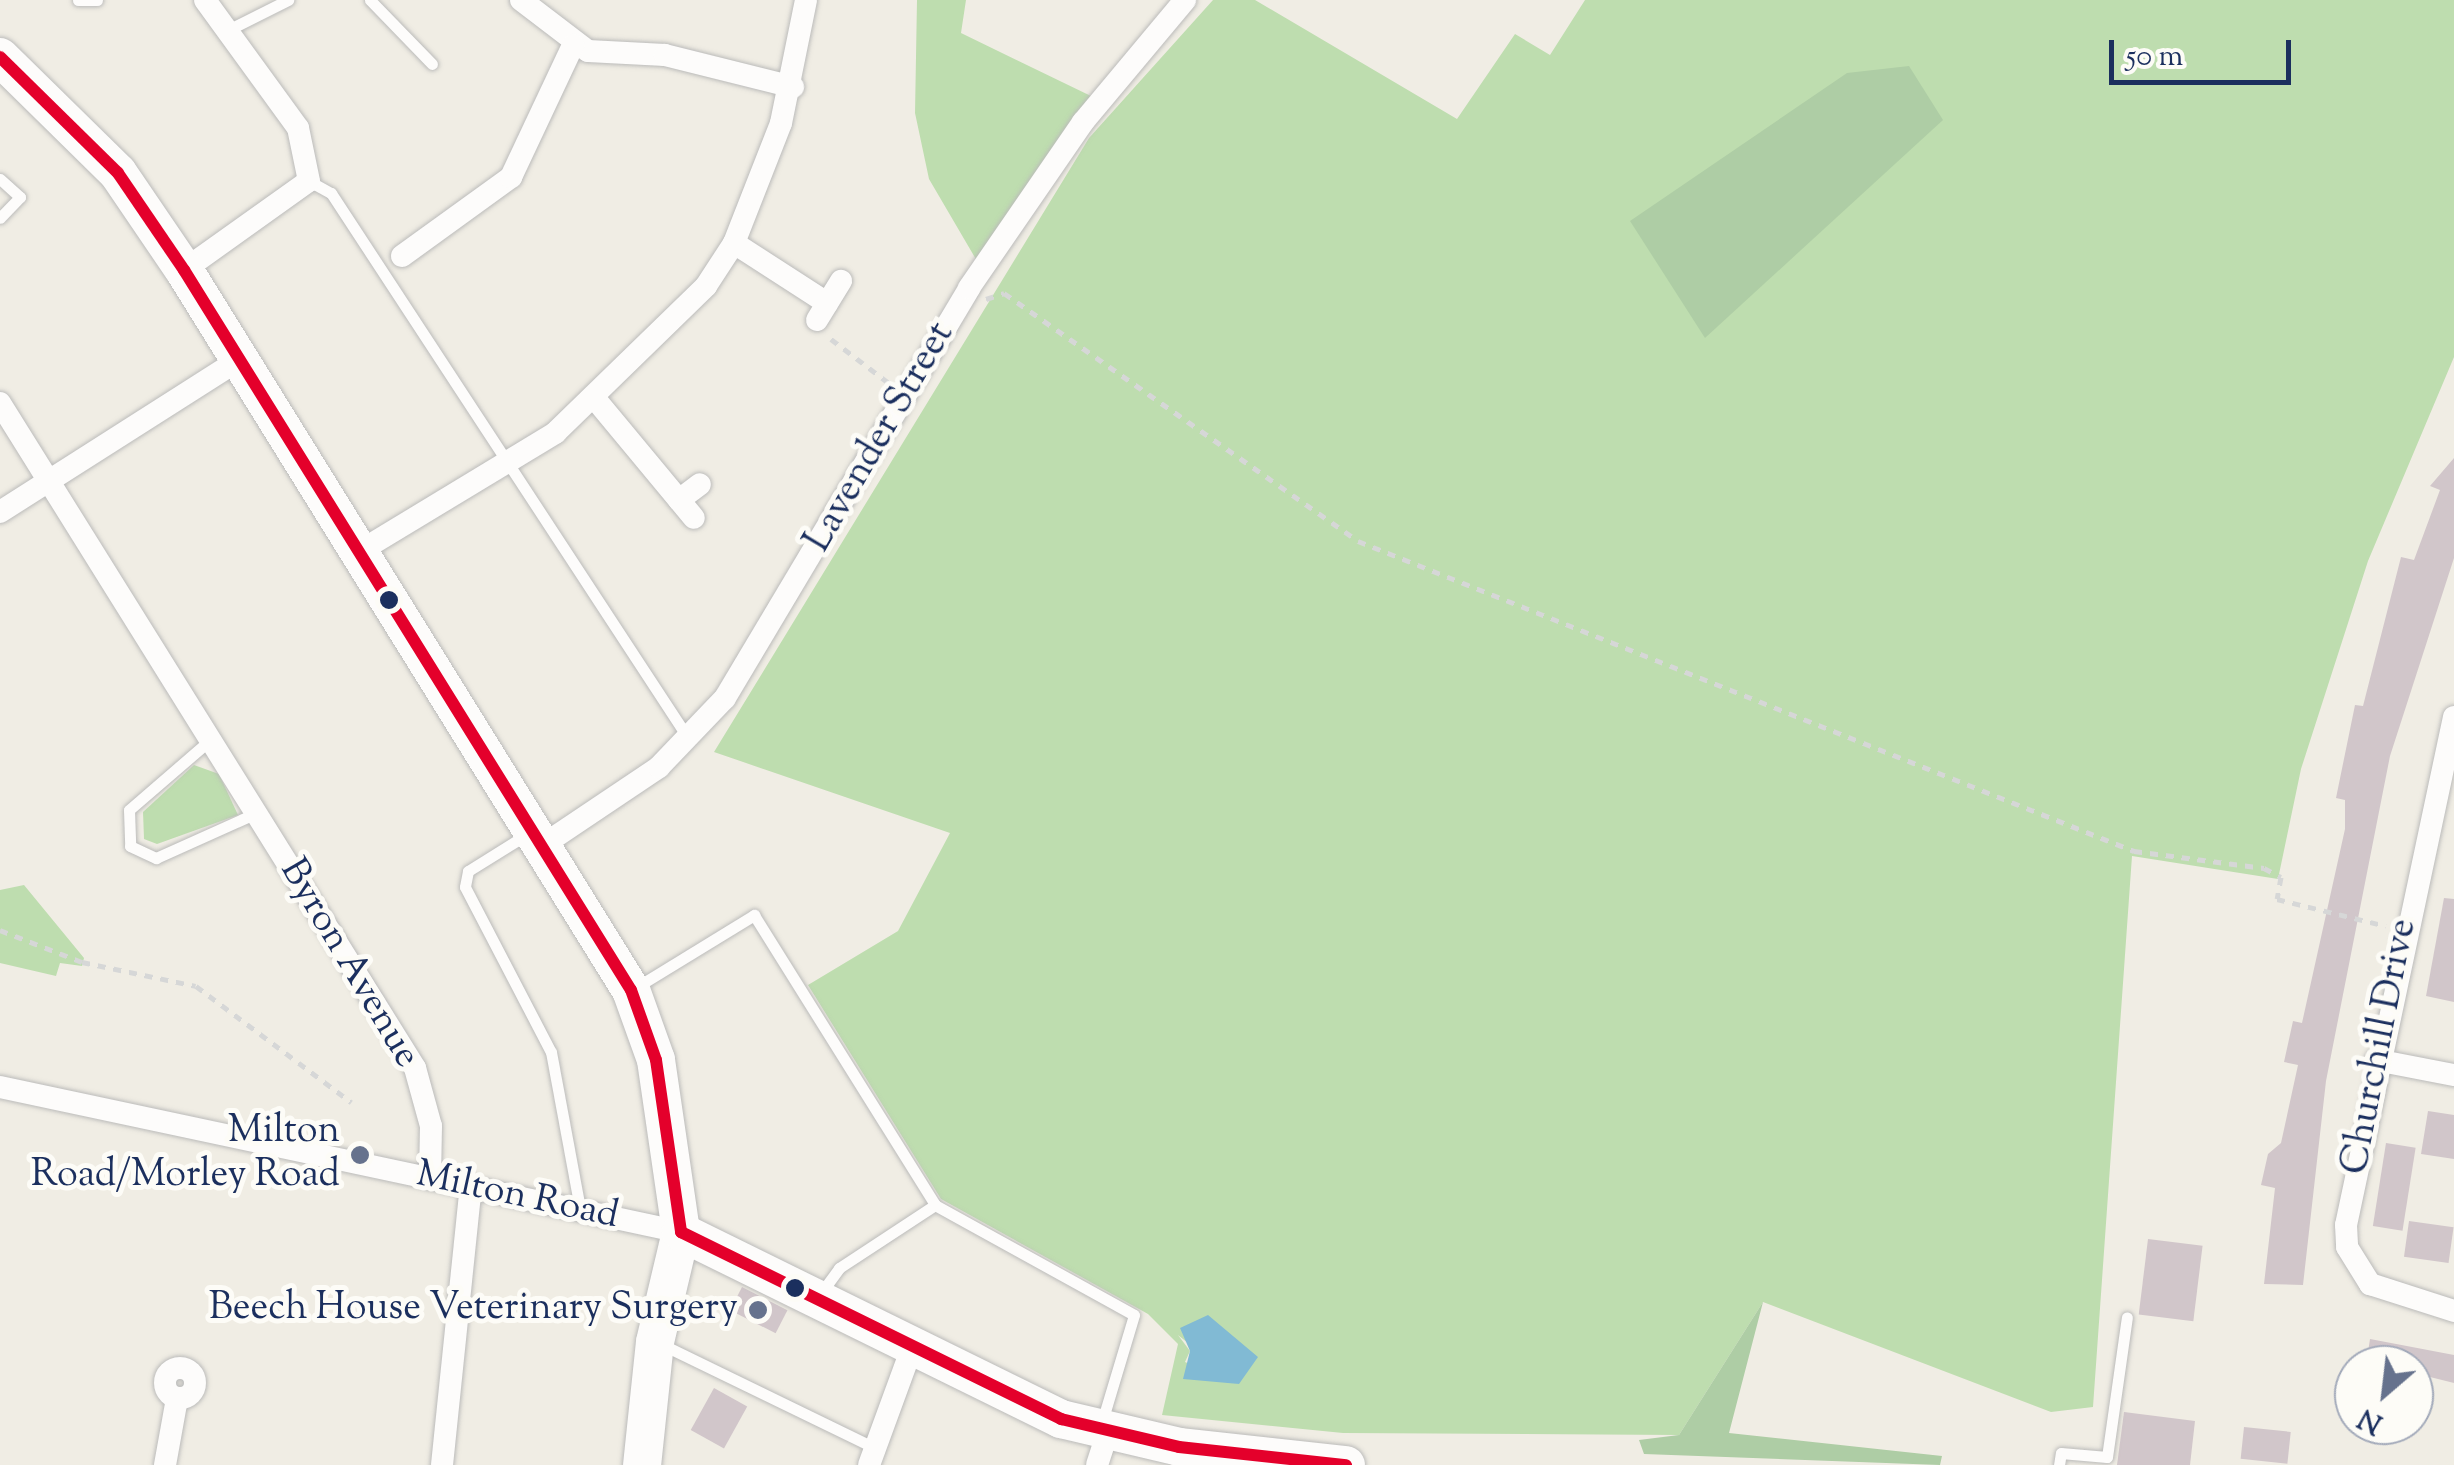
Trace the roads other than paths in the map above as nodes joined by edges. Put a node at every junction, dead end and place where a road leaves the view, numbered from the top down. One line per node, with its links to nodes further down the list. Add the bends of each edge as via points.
1 (78, 0): 2 (lane)
2 (97, 0)
3 (205, 0): 9 (street)
4 (288, 0): 9 (lane)
5 (370, 0): 12 (lane)
6 (520, 0): 10 (street)
7 (806, 0): 13 (street)
8 (1185, 0): 30 (street, Lavender Street, via 1083,122 969,288 764,644)
9 (232, 28): 15 (street, via 298,128)
10 (573, 45): 13 (street, via 665,55); 18 (street, via 511,178)
11 (0, 57): 19 (main road, via 118,173)
12 (432, 64)
13 (794, 87): 17 (street)
14 (0, 179): 16 (lane, via 20,197)
15 (309, 181): 19 (street); 24 (lane, via 331,193)
16 (0, 218)
17 (734, 244): 20 (street, via 822,312); 22 (street, via 673,325)
18 (418, 253)
19 (184, 270): 21 (main road)
20 (841, 281)
21 (240, 359): 25 (street); 28 (main road)
22 (596, 400): 24 (street); 26 (street, via 686,509)
23 (0, 403): 25 (street, Byron Avenue)
24 (504, 466): 28 (street); 30 (lane)
25 (48, 481): 27 (street); 31 (street, Byron Avenue)
26 (700, 484)
27 (0, 512)
28 (362, 550): 33 (main road)
29 (2454, 717): 35 (street, Churchill Drive)
30 (688, 738): 33 (street, Lavender Street)
31 (210, 740): 32 (street, Byron Avenue); 32 (lane, via 129,810 130,846 156,858)
32 (256, 813): 38 (street, Byron Avenue, via 415,1068 432,1126)
33 (541, 836): 34 (main road); 41 (lane, via 465,878 551,1052)
34 (632, 990): 40 (lane, via 754,915); 42 (main road, via 656,1060)
35 (2376, 1060): 36 (street); 44 (street, Churchill Drive, via 2346,1247 2389,1297)
36 (2454, 1075)
37 (0, 1087): 38 (street, Milton Road)
38 (430, 1179): 39 (street, Milton Road)
39 (470, 1185): 41 (street, Milton Road); 53 (street)
40 (935, 1205): 43 (lane, via 839,1268); 49 (lane, via 1134,1315)
41 (580, 1208): 42 (street, Milton Road)
42 (682, 1232): 43 (main road); 46 (main road)
43 (818, 1298): 47 (main road)
44 (2454, 1311)
45 (2127, 1317): 56 (lane, via 2107,1458 2060,1454)
46 (655, 1342): 50 (lane); 54 (main road)
47 (911, 1350): 49 (main road); 50 (street)
48 (177, 1398): 52 (street)
49 (1101, 1442): 51 (main road)
50 (872, 1457)
51 (1278, 1463): 55 (main road)
52 (165, 1465)
53 (442, 1465)
54 (642, 1465)
55 (1346, 1465)
56 (2059, 1465)

